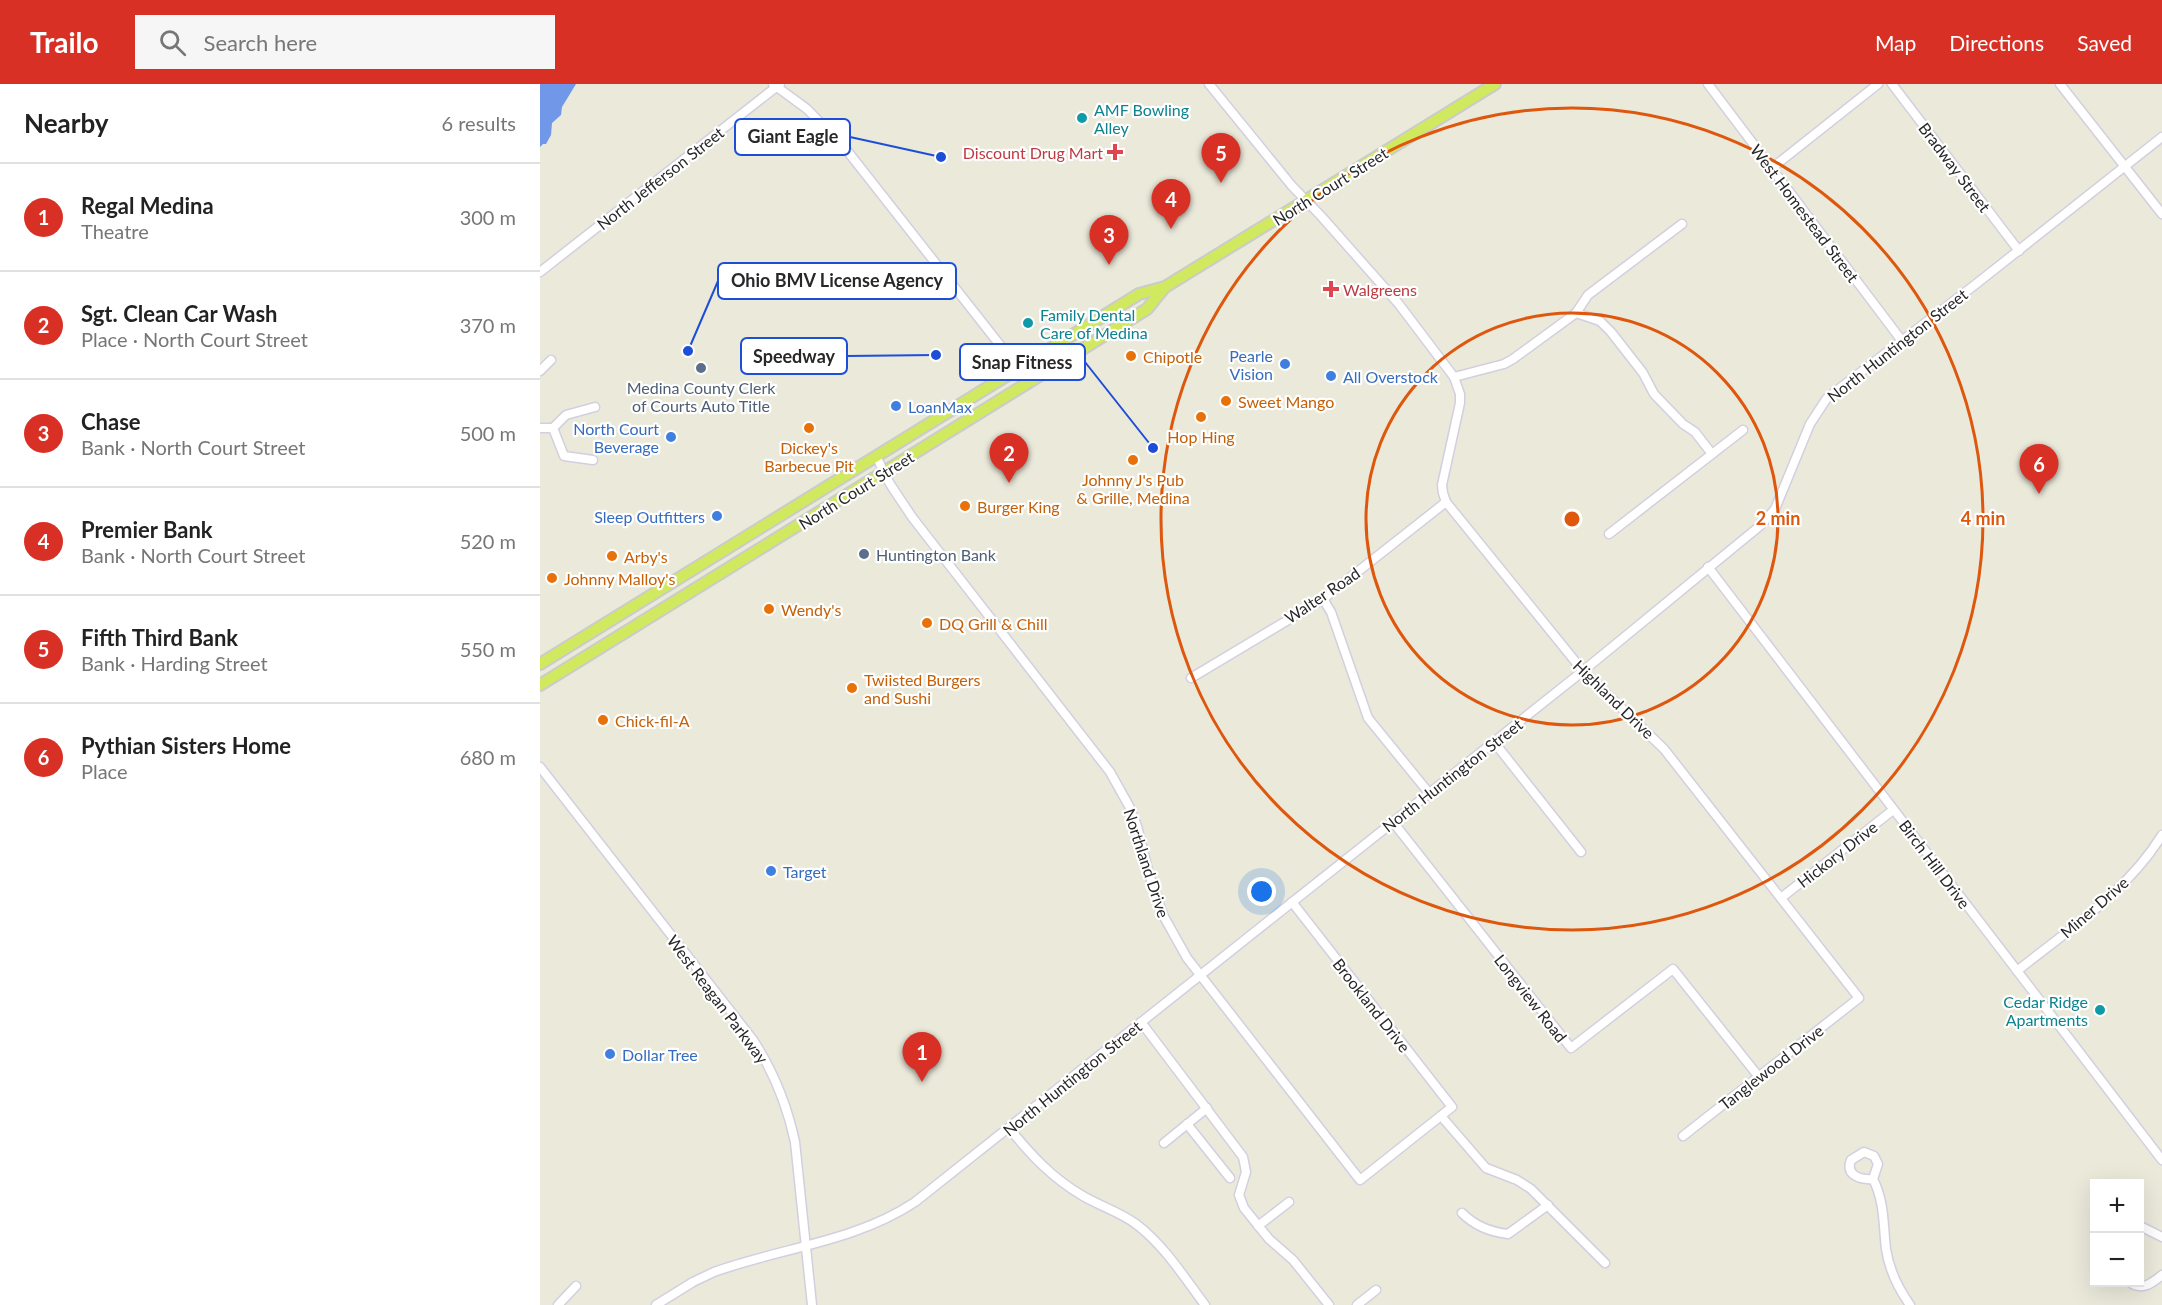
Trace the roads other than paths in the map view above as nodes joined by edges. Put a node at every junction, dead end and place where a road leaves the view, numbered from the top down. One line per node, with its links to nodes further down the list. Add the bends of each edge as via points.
1 (1209, 84): 11 (street)
2 (1495, 84): 11 (main road, North Court Street)
3 (1708, 84): 10 (street, West Homestead Street)
4 (1878, 84): 10 (street)
5 (1892, 84): 14 (street, Bradway Street)
6 (2060, 84): 9 (street)
7 (777, 85): 15 (street, North Jefferson Street); 20 (street, via 807,109 844,148)
8 (2162, 137): 9 (street, North Huntington Street)
9 (2124, 167): 12 (street); 14 (street, North Huntington Street)
10 (1772, 168): 18 (street, West Homestead Street)
11 (1305, 201): 16 (main road, North Court Street); 22 (street, via 1398,303)
12 (2162, 214)
13 (1682, 224): 17 (street, via 1588,295)
14 (2019, 250): 18 (street, North Huntington Street)
15 (540, 272)
16 (1165, 287): 20 (main road, North Court Street, via 1139,294); 30 (main road, North Court Street, via 1147,309)
17 (1576, 312): 22 (street, via 1504,364); 27 (street, via 1600,321 1611,332 1654,394 1695,432)
18 (1902, 341): 33 (street, North Huntington Street, via 1827,398 1810,424 1775,509)
19 (551, 360): 21 (street)
20 (1018, 368): 28 (main road, North Court Street)
21 (540, 371)
22 (1454, 377): 31 (street, via 1460,394 1442,485)
23 (595, 407): 25 (street, via 566,415)
24 (540, 428): 25 (street)
25 (554, 428): 29 (street, via 564,456)
26 (1743, 430): 27 (street)
27 (1712, 454): 32 (street)
28 (876, 456): 30 (street, Northland Drive); 35 (main road, North Court Street)
29 (593, 460)
30 (885, 472): 38 (main road, North Court Street); 49 (street, Northland Drive, via 912,517 1115,781 1137,826 1163,915)
31 (1446, 502): 34 (street, Walter Road); 36 (street, Highland Drive)
32 (1609, 534)
33 (1708, 567): 36 (street, North Huntington Street); 42 (street, Birch Hill Drive)
34 (1323, 599): 37 (street, Walter Road); 41 (street, via 1368,718)
35 (540, 664)
36 (1583, 671): 39 (street, North Huntington Street); 46 (street, Highland Drive, via 1657,741)
37 (1191, 678)
38 (540, 685)
39 (1494, 742): 41 (street, North Huntington Street); 45 (street)
40 (540, 767): 68 (street, West Reagan Parkway, via 764,1056 790,1119)
41 (1429, 793): 43 (street, North Huntington Street)
42 (1893, 810): 46 (street, Hickory Drive); 48 (street, Birch Hill Drive)
43 (1393, 822): 47 (street, North Huntington Street); 52 (street, Longview Road, via 1571,1048 1673,969)
44 (2162, 835): 48 (street, Miner Drive, via 2118,889)
45 (1581, 852)
46 (1781, 898): 50 (street, Highland Drive)
47 (1292, 902): 49 (street, North Huntington Street); 54 (street, Brookland Drive, via 1452,1107)
48 (2017, 971): 59 (street, Birch Hill Drive)
49 (1200, 975): 51 (street, North Huntington Street); 54 (street, Northland Drive, via 1360,1180)
50 (1859, 998): 52 (street, Tanglewood Drive)
51 (1141, 1022): 53 (street); 56 (street, North Huntington Street)
52 (1759, 1077): 57 (street, Tanglewood Drive)
53 (1207, 1108): 55 (street); 65 (street, via 1243,1157 1246,1172 1240,1201)
54 (1442, 1116): 63 (street, via 1486,1168 1517,1180)
55 (1187, 1124): 58 (street); 60 (street)
56 (1009, 1128): 68 (street, North Huntington Street, via 897,1214); 77 (street, via 1034,1158 1066,1185 1119,1213 1148,1234)
57 (1683, 1136)
58 (1164, 1143)
59 (2162, 1160)
60 (1230, 1178)
61 (1873, 1179): 80 (street, via 1882,1204 1889,1262)
62 (1289, 1202): 65 (street)
63 (1548, 1205): 64 (street, via 1508,1234 1486,1230); 69 (street)
64 (1462, 1213)
65 (1258, 1226): 78 (street, via 1293,1260)
66 (2144, 1228): 67 (street)
67 (2162, 1237)
68 (806, 1245): 75 (street, North Huntington Street, via 714,1272); 76 (street, West Reagan Parkway)
69 (1605, 1263)
70 (2162, 1275): 72 (street)
71 (576, 1286): 74 (street)
72 (2144, 1286)
73 (1376, 1290): 79 (street)
74 (558, 1305)
75 (656, 1305)
76 (812, 1305)
77 (1205, 1305)
78 (1329, 1305)
79 (1357, 1305)
80 (1910, 1305)

